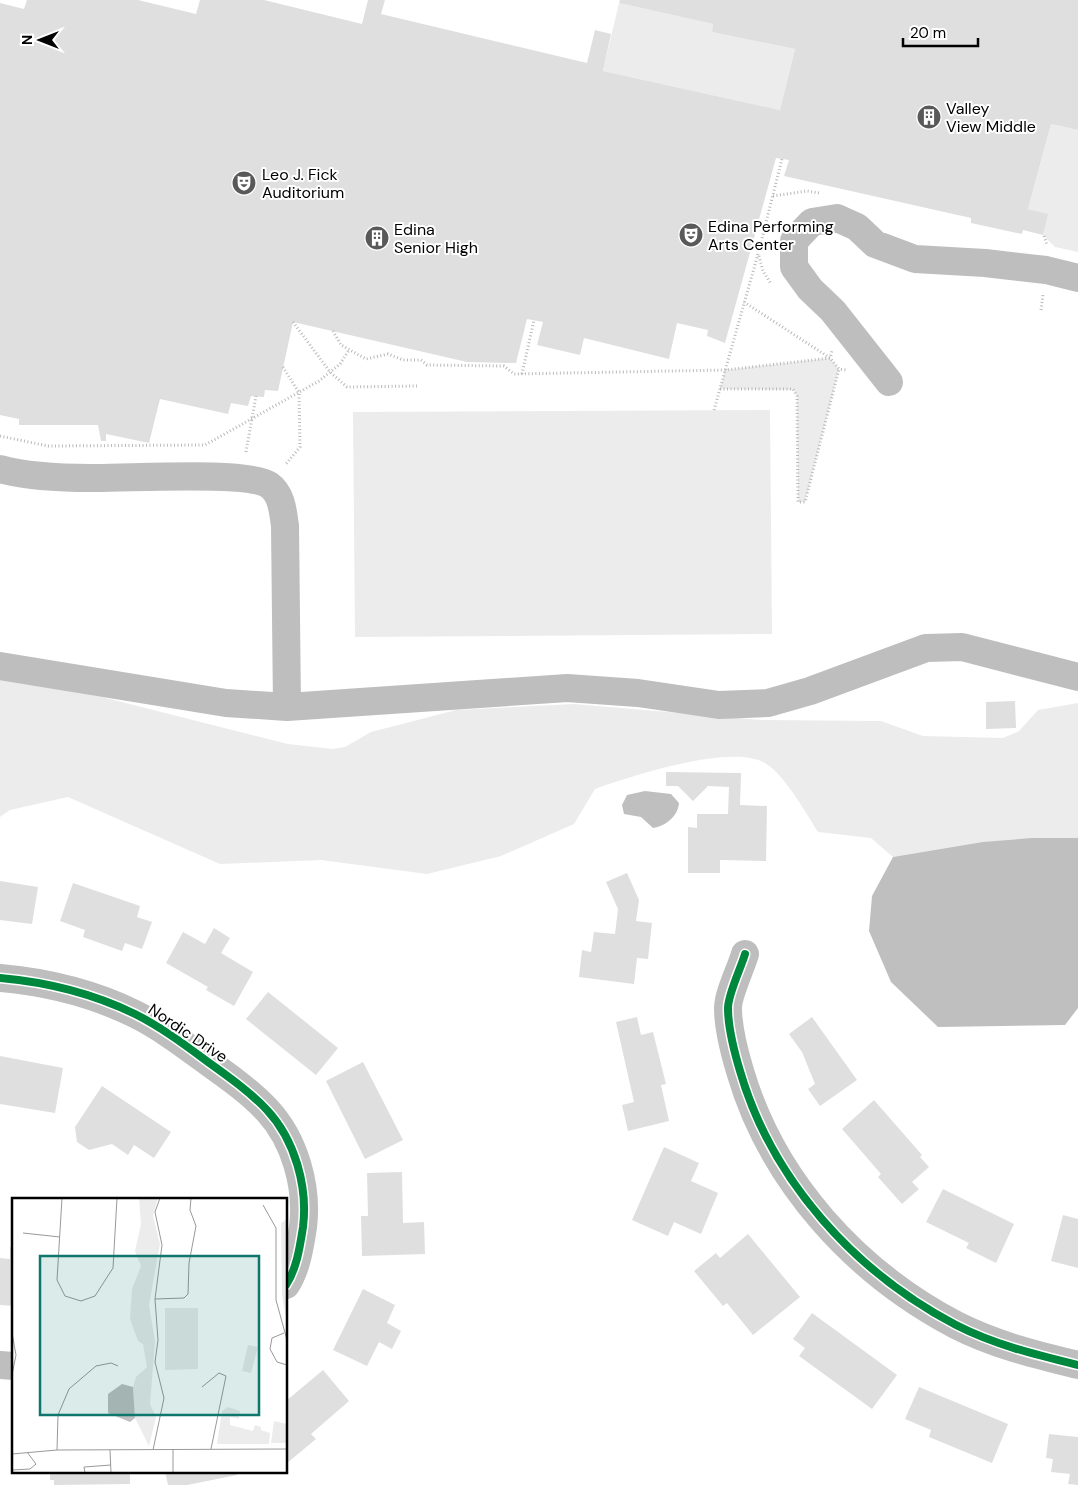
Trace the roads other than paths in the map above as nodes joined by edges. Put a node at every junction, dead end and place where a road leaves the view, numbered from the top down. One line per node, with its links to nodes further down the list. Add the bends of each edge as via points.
1 (1078, 278): 2 (street, via 1046,270 985,263 915,260 875,244 857,227 837,218 812,222 794,241 794,267)
2 (889, 382)
3 (0, 469): 6 (street, via 42,476 257,482 277,494 283,507 285,526)
4 (0, 666): 6 (street, via 226,703)
5 (1078, 677): 6 (street, via 962,647 926,648 768,703 719,705 638,693 567,688)
6 (287, 707)
7 (746, 954): 10 (street, via 728,1006 733,1046 750,1105 768,1143 805,1200 850,1249 900,1292 974,1333 1018,1351)
8 (0, 978): 9 (street, Nordic Drive, via 28,980 82,994 135,1014 242,1086 268,1111 287,1141 300,1175 305,1211 300,1247)
9 (288, 1280)
10 (1078, 1365)

